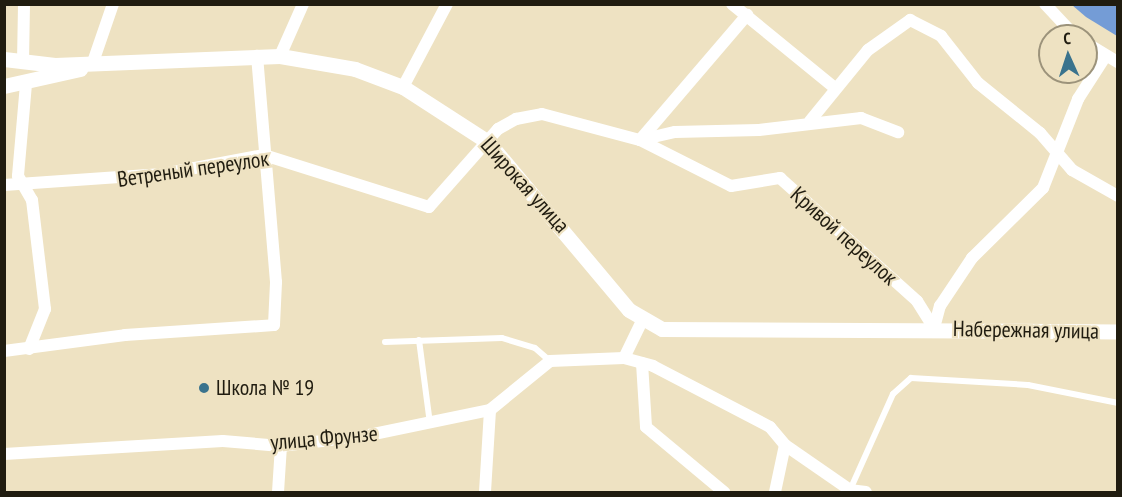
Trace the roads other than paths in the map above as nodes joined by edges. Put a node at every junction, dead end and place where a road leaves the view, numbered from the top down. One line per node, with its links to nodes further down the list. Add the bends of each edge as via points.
1 (24, 4): 14 (street)
2 (113, 4): 16 (street)
3 (303, 4): 11 (street)
4 (447, 4): 19 (street)
5 (732, 4): 7 (street)
6 (1045, 4): 8 (street)
7 (747, 15): 20 (street); 23 (street)
8 (1064, 24)
9 (1098, 52): 12 (street)
10 (257, 56): 11 (street, Широкая улица); 16 (street, Широкая улица); 25 (street)
11 (280, 56): 19 (street, Широкая улица, via 355,69)
12 (1105, 57): 15 (street); 26 (street, via 1078,99)
13 (4, 59): 14 (street, Широкая улица)
14 (23, 62): 16 (street, Широкая улица)
15 (1118, 62)
16 (92, 65): 17 (street, Широкая улица)
17 (26, 84): 18 (street, Широкая улица); 28 (street, via 18,176)
18 (4, 86)
19 (403, 87): 24 (street, Широкая улица)
20 (835, 88): 21 (street); 26 (street, via 868,50 910,20 941,36 978,83 1040,134)
21 (810, 121): 22 (street, Кривой переулок, via 861,118); 23 (street, Кривой переулок, via 759,130 675,132)
22 (898, 132)
23 (640, 141): 24 (street, Кривой переулок, via 542,114 516,118); 31 (street, Кривой переулок, via 731,186 780,178 917,302)
24 (488, 142): 25 (street, Ветреный переулок, via 429,207); 30 (street, Широкая улица)
25 (264, 155): 28 (street, Ветреный переулок, via 163,174); 35 (street, via 276,282 274,325 125,335)
26 (1056, 155): 29 (street, via 1072,170); 31 (street, via 1043,188 956,280)
27 (4, 184): 28 (street, Ветреный переулок)
28 (23, 188): 35 (street, via 32,200 41,248 45,309)
29 (1118, 196)
30 (642, 321): 31 (street, via 678,331); 37 (street)
31 (934, 328): 32 (street, Набережная улица)
32 (1118, 331)
33 (420, 340): 34 (lane); 38 (lane, via 502,338 535,348); 42 (lane)
34 (385, 342)
35 (29, 349): 36 (street)
36 (4, 351)
37 (624, 358): 38 (street); 39 (street)
38 (550, 361): 41 (street, улица Фрунзе)
39 (642, 363): 43 (street, via 770,427); 49 (street, via 646,427)
40 (1118, 403): 46 (lane, via 1028,385 911,378 893,394)
41 (490, 410): 42 (street, улица Фрунзе); 48 (street)
42 (430, 424): 44 (street, улица Фрунзе)
43 (785, 445): 46 (street); 50 (street)
44 (281, 446): 45 (street, улица Фрунзе, via 223,441); 47 (street)
45 (4, 454)
46 (851, 491): 51 (street)
47 (278, 492)
48 (485, 492)
49 (724, 492)
50 (775, 492)
51 (866, 492)

